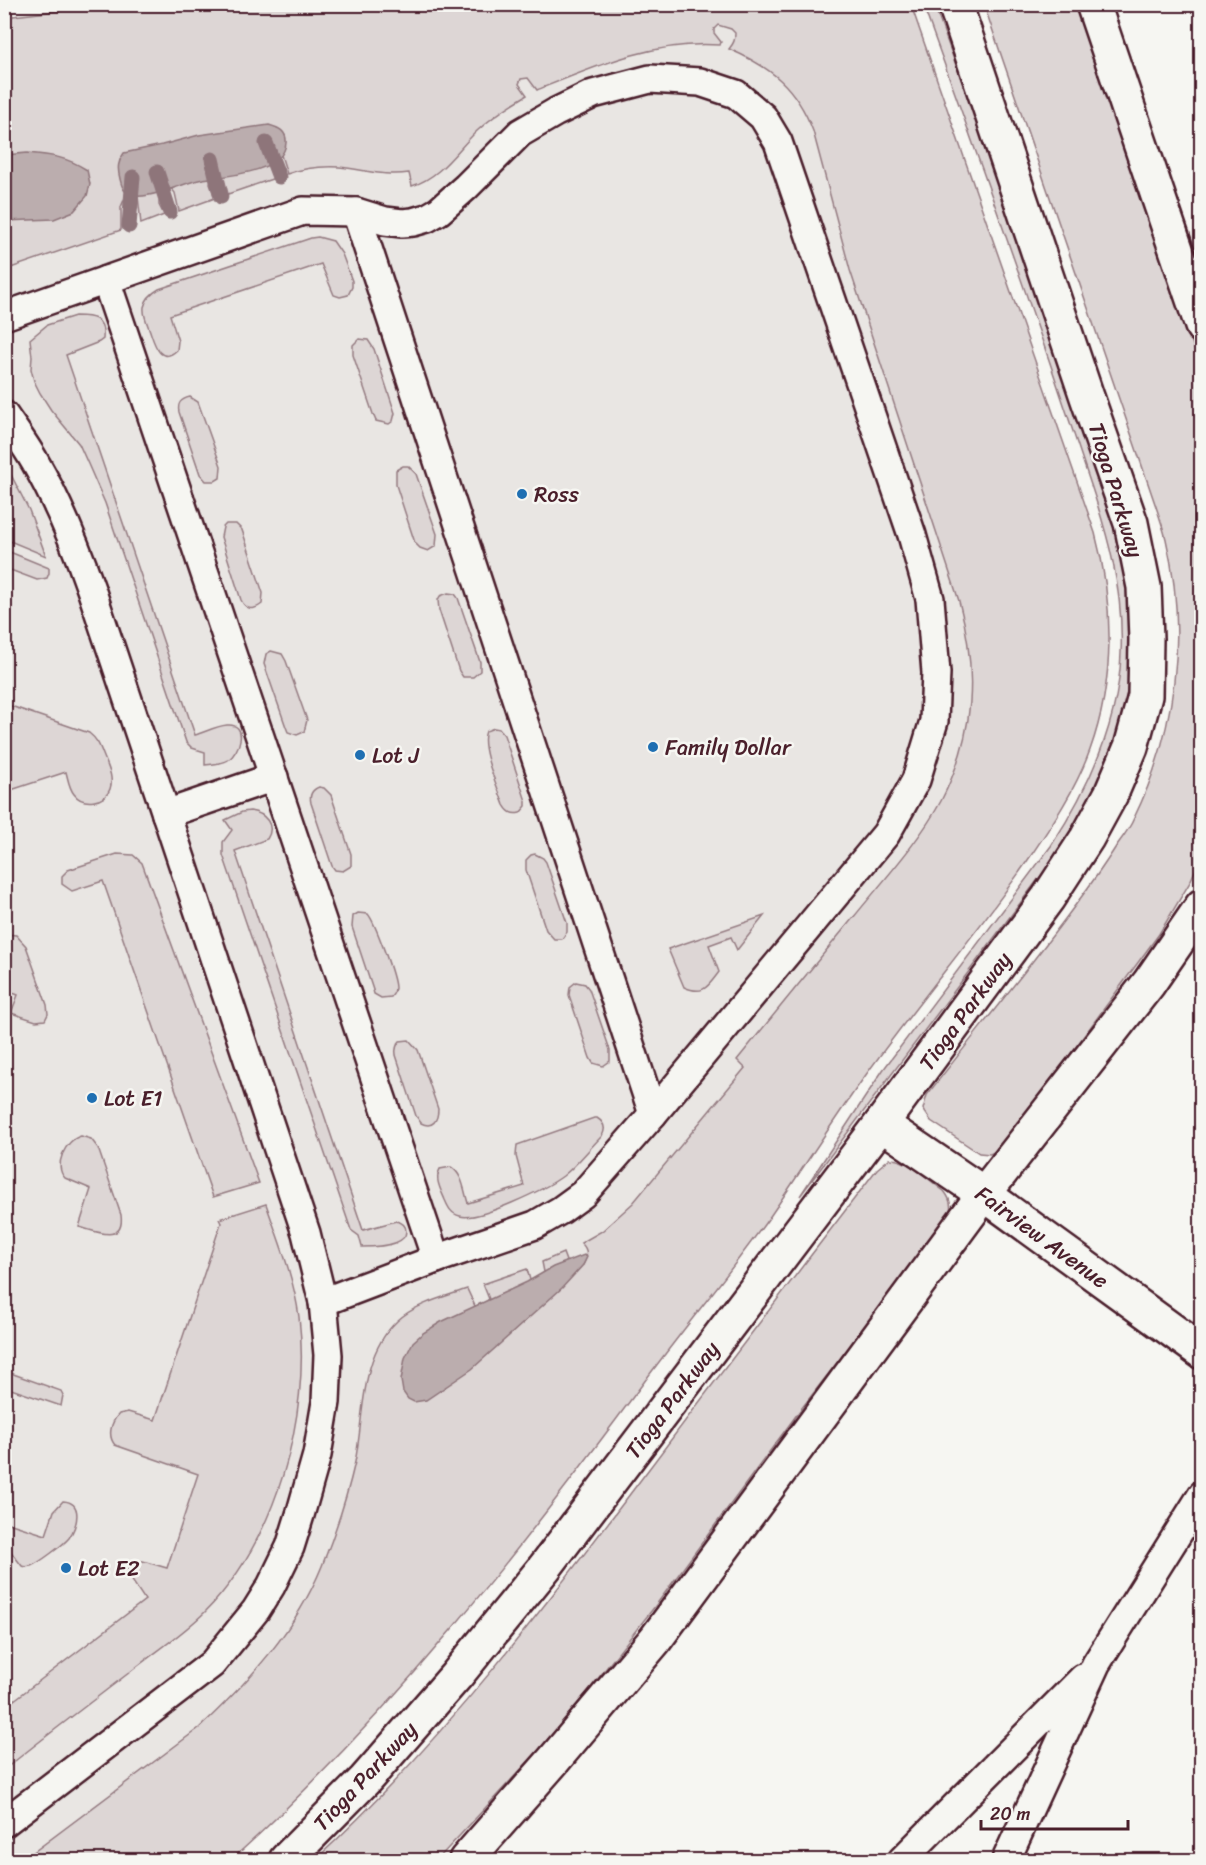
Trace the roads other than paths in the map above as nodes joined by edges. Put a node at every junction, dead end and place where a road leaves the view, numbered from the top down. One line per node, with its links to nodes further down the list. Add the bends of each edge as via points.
1 (955, 4): 12 (street, Tioga Parkway, via 1131,523 1144,587 1145,696 1131,747 1087,838)
2 (1094, 5): 6 (street)
3 (356, 212): 4 (lane, via 303,211); 11 (lane); 11 (lane, via 402,223 427,218 466,187 520,133 593,94 650,79 700,82 736,94 764,117 778,142 912,535 930,599 936,673 934,721 916,780 886,834)
4 (106, 280): 5 (lane); 8 (lane)
5 (4, 316)
6 (1202, 326)
7 (4, 415): 9 (lane, via 35,462 78,553)
8 (274, 777): 9 (lane); 14 (lane)
9 (166, 814): 15 (lane, via 306,1233)
10 (1202, 906): 13 (street, via 1149,983)
11 (653, 1114): 14 (lane, via 583,1194 561,1210 536,1225)
12 (881, 1124): 13 (street, Fairview Avenue); 20 (street, Tioga Parkway, via 538,1576 365,1780)
13 (984, 1194): 16 (street, Fairview Avenue); 21 (street, via 655,1640)
14 (436, 1259): 15 (lane)
15 (323, 1302): 19 (lane, via 328,1355 326,1402 317,1455 290,1547 271,1586 212,1664)
16 (1202, 1352)
17 (1202, 1495): 18 (lane)
18 (1096, 1664): 22 (lane); 23 (lane)
19 (4, 1823)
20 (286, 1860)
21 (466, 1860)
22 (902, 1860)
23 (1006, 1860)

